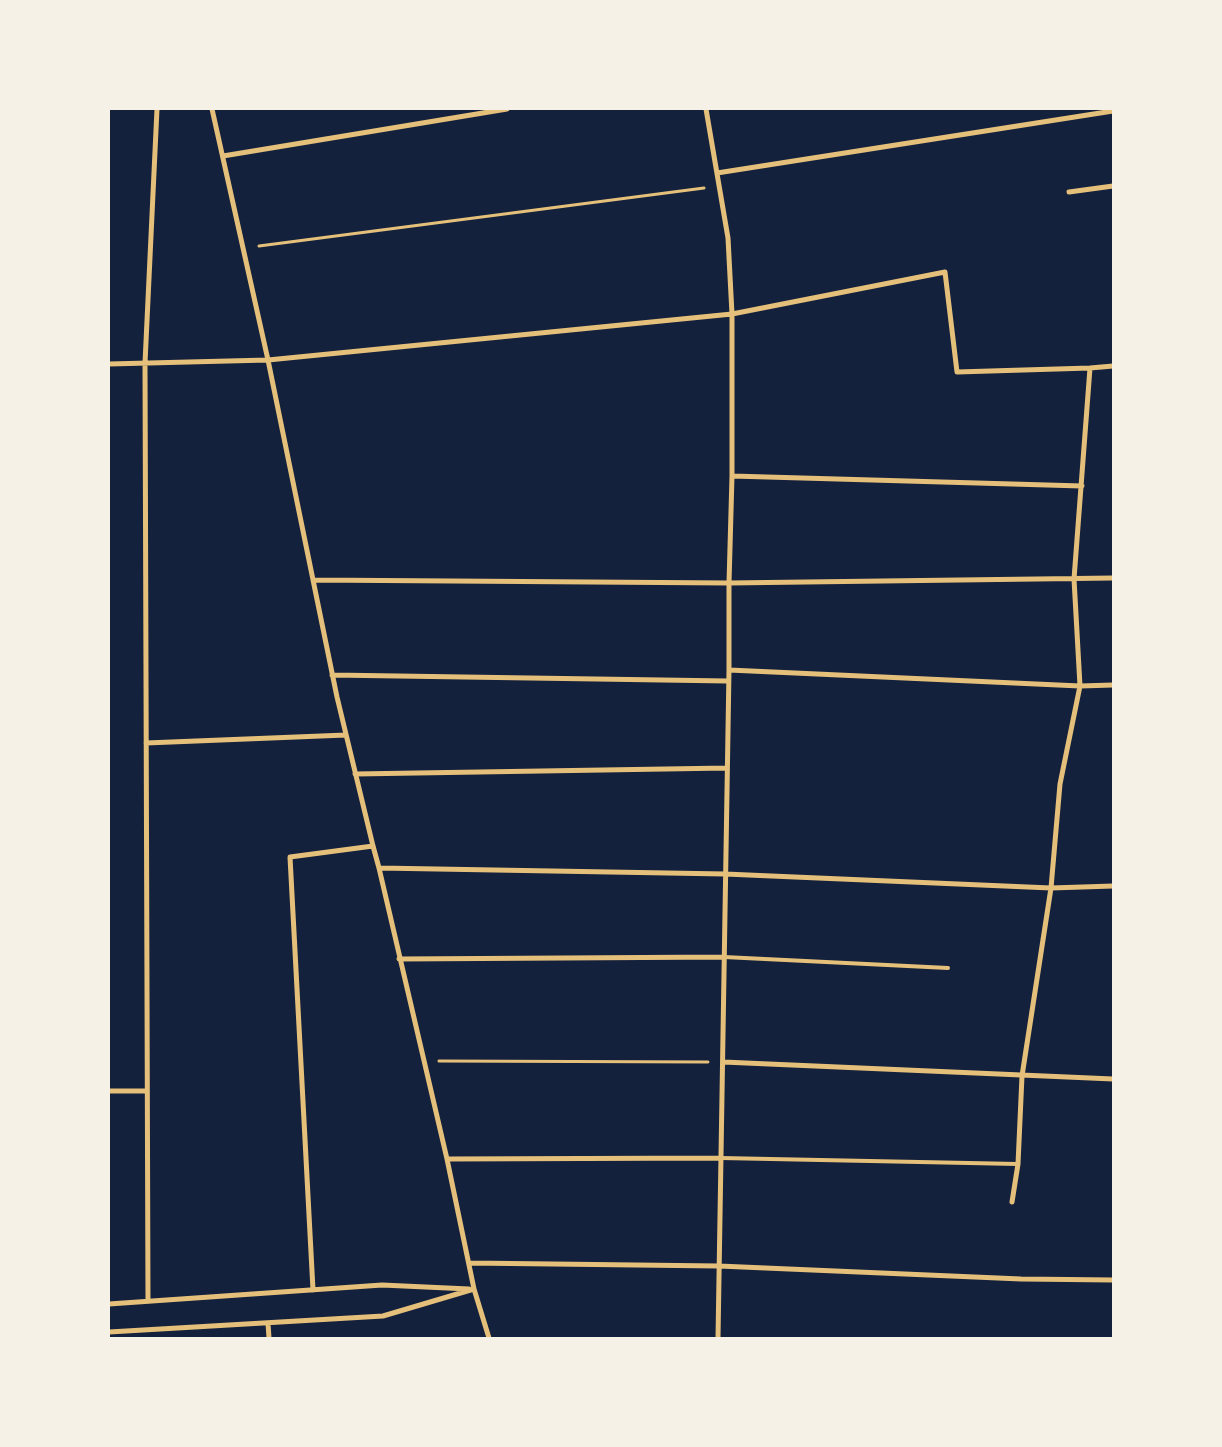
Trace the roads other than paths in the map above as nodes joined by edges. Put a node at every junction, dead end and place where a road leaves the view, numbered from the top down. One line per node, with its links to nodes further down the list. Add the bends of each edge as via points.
1 (157, 109): 12 (street)
2 (212, 109): 6 (street)
3 (506, 109): 6 (street)
4 (706, 109): 7 (street)
5 (1113, 111): 7 (street)
6 (223, 156): 11 (street)
7 (717, 173): 10 (street, via 728,238)
8 (1113, 186): 9 (street)
9 (1069, 192)
10 (732, 314): 11 (street); 15 (street, via 944,272 957,372); 16 (street)
11 (268, 360): 12 (street); 20 (street)
12 (145, 363): 13 (street); 28 (street)
13 (109, 364)
14 (1113, 366): 15 (street)
15 (1090, 368): 17 (street)
16 (732, 476): 17 (street); 21 (street)
17 (1082, 486): 19 (street)
18 (1113, 578): 19 (street)
19 (1074, 579): 21 (street); 26 (street)
20 (313, 580): 21 (street); 23 (street)
21 (729, 583): 22 (street)
22 (729, 670): 24 (street); 26 (street)
23 (332, 675): 24 (street); 27 (street)
24 (728, 681): 29 (street)
25 (1113, 685): 26 (street)
26 (1080, 686): 35 (street, via 1060,784)
27 (346, 735): 28 (street); 30 (street)
28 (146, 743): 43 (street)
29 (727, 768): 30 (street); 33 (street)
30 (355, 774): 31 (street)
31 (373, 846): 32 (street); 52 (street, via 290,857)
32 (379, 868): 33 (street); 37 (street)
33 (725, 874): 35 (street); 36 (street)
34 (1113, 886): 35 (street)
35 (1051, 888): 40 (street)
36 (724, 957): 37 (street); 38 (lane); 39 (street)
37 (399, 959): 45 (street)
38 (948, 968)
39 (723, 1062): 40 (street); 44 (street)
40 (1022, 1076): 41 (street); 46 (street)
41 (1113, 1079)
42 (109, 1091): 43 (street)
43 (147, 1091): 53 (street)
44 (721, 1158): 45 (street); 46 (lane); 49 (street)
45 (447, 1159): 48 (street)
46 (1018, 1164): 47 (street)
47 (1012, 1202)
48 (469, 1264): 49 (street); 51 (street)
49 (719, 1266): 50 (street, via 1021,1280); 59 (street)
50 (1113, 1280)
51 (474, 1289): 52 (street, via 382,1286); 55 (street, via 383,1316); 58 (street)
52 (313, 1290): 53 (street)
53 (148, 1301): 54 (street)
54 (109, 1304)
55 (268, 1323): 56 (street); 57 (street)
56 (109, 1332)
57 (269, 1338)
58 (489, 1338)
59 (718, 1338)

